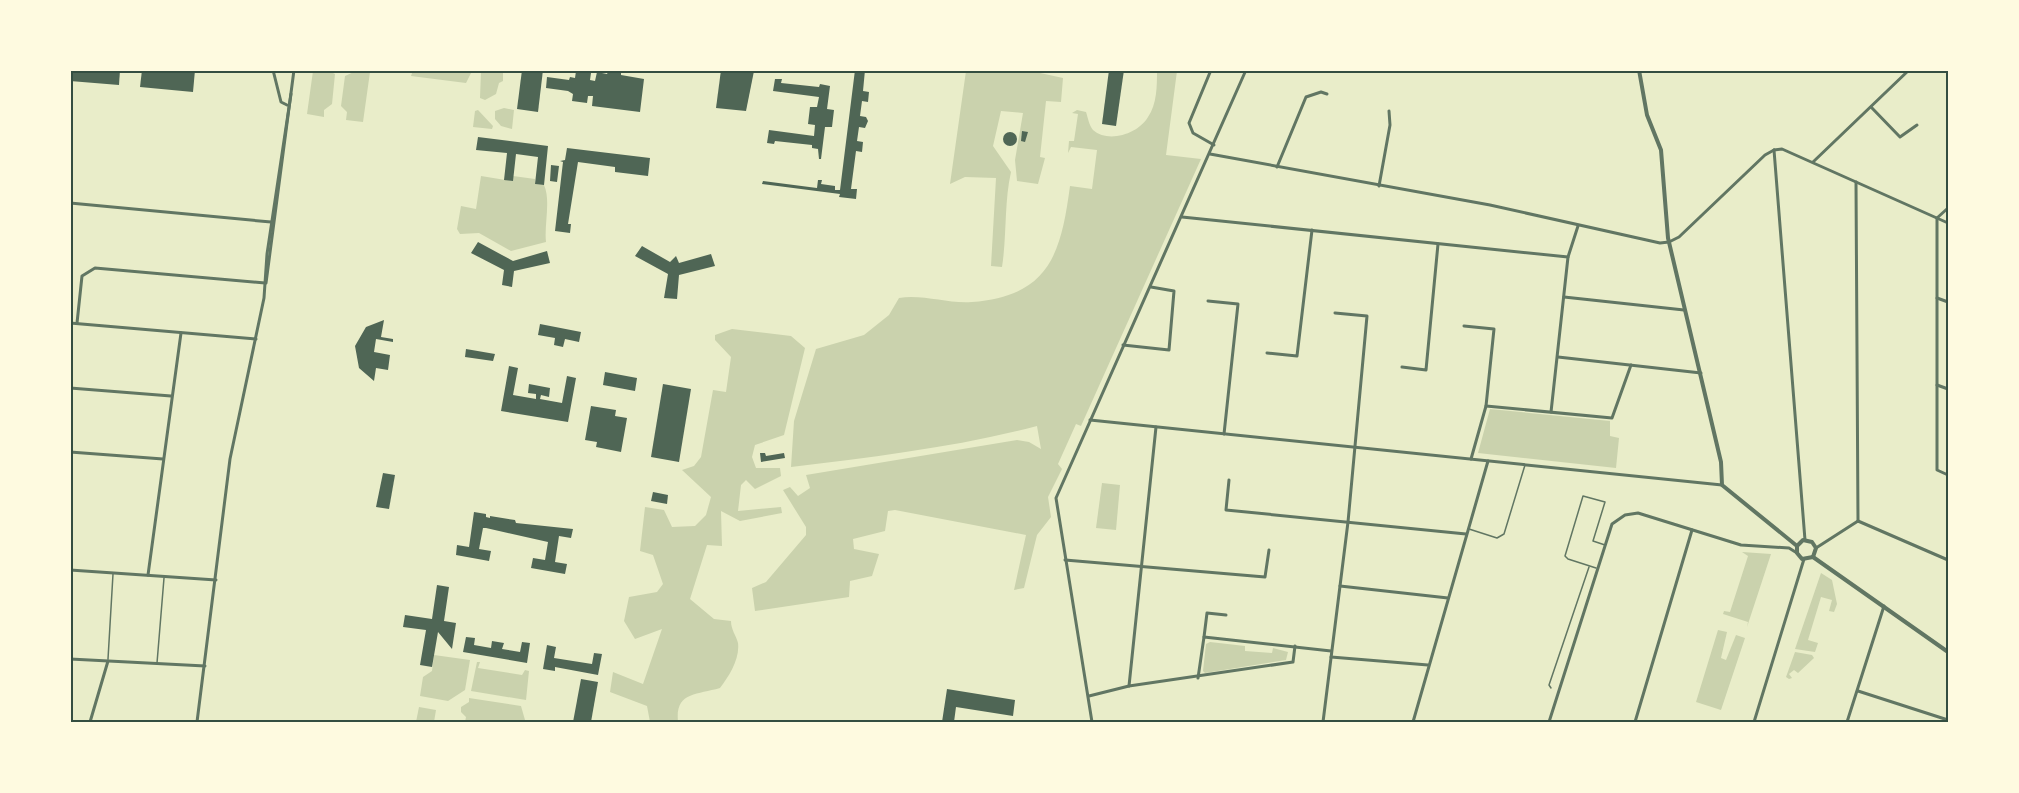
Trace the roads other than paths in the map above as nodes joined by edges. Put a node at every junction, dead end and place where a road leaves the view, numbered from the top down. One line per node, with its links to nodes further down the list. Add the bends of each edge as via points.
1 (273, 70): 9 (street, via 279,97)
2 (294, 70): 7 (street)
3 (1211, 70): 13 (street, via 1189,123 1192,133)
4 (1246, 70): 13 (street)
5 (1639, 70): 29 (street, via 1647,115 1661,150)
6 (1909, 70): 10 (street)
7 (291, 94): 9 (street); 25 (street)
8 (1327, 94): 17 (street, via 1306,97)
9 (287, 105): 24 (street)
10 (1871, 107): 12 (street, via 1900,137); 16 (street)
11 (1389, 111): 19 (street)
12 (1917, 125)
13 (1214, 145): 15 (street)
14 (1774, 150): 16 (street, via 1782,149); 29 (street); 74 (street)
15 (1210, 154): 17 (street); 22 (street)
16 (1812, 163): 18 (street)
17 (1277, 167): 19 (street)
18 (1856, 182): 23 (street); 69 (street)
19 (1379, 186): 27 (street, via 1490,205)
20 (70, 203): 24 (street)
21 (1948, 208): 23 (street)
22 (1182, 217): 28 (street); 33 (street)
23 (1937, 218): 26 (street); 35 (street)
24 (271, 222): 25 (street); 32 (street)
25 (276, 223): 32 (street)
26 (1948, 223)
27 (1578, 226): 29 (street); 31 (street)
28 (1312, 230): 30 (street); 46 (street, via 1297,356)
29 (1669, 242): 38 (street)
30 (1438, 244): 31 (street); 49 (street, via 1426,370)
31 (1568, 257): 34 (street)
32 (266, 283): 41 (street, via 95,268 82,276); 44 (street)
33 (1151, 287): 45 (street); 45 (street, via 1174,291 1169,350)
34 (1564, 297): 38 (street); 47 (street)
35 (1937, 298): 37 (street); 51 (street)
36 (1208, 301): 59 (street, via 1238,304)
37 (1948, 302)
38 (1686, 310): 50 (street)
39 (1335, 313): 60 (street, via 1367,316)
40 (70, 323): 41 (street)
41 (77, 324): 43 (street)
42 (1464, 326): 55 (street, via 1494,329)
43 (181, 333): 44 (street); 54 (street)
44 (256, 339): 91 (street, via 230,459)
45 (1123, 345): 57 (street)
46 (1268, 353)
47 (1558, 357): 48 (street); 56 (street)
48 (1631, 365): 50 (street); 56 (street, via 1612,418)
49 (1402, 367)
50 (1701, 373): 68 (street, via 1721,462)
51 (1937, 385): 53 (street); 66 (street, via 1937,470)
52 (70, 388): 54 (street)
53 (1948, 389)
54 (171, 396): 62 (street)
55 (1486, 406): 56 (street); 63 (street)
56 (1551, 412)
57 (1090, 420): 58 (street); 81 (street, via 1056,498)
58 (1156, 427): 59 (street); 84 (street)
59 (1224, 434): 60 (street)
60 (1354, 447): 63 (street); 70 (street)
61 (70, 452): 62 (street)
62 (163, 459): 89 (street)
63 (1471, 459): 64 (street)
64 (1488, 461): 65 (street); 71 (street)
65 (1525, 465): 68 (street); 71 (lane, via 1504,534 1497,538)
66 (1948, 475)
67 (1229, 480): 70 (street, via 1226,510)
68 (1722, 485): 76 (street)
69 (1858, 520): 77 (street); 83 (street)
70 (1348, 522): 73 (street); 92 (street)
71 (1468, 528): 73 (street)
72 (1692, 530): 75 (street, via 1638,513 1625,515 1612,524); 79 (street, via 1740,545 1789,548); 118 (street)
73 (1467, 534): 93 (street)
74 (1805, 540): 76 (street); 77 (street)
75 (1605, 545): 85 (lane, via 1593,541 1605,502 1583,496 1565,556); 86 (street)
76 (1797, 546): 79 (street)
77 (1816, 548): 80 (street)
78 (1269, 550): 84 (street, via 1265,577)
79 (1797, 553): 82 (street)
80 (1813, 557): 82 (street); 94 (street)
81 (1065, 560): 84 (street); 110 (street)
82 (1804, 560): 119 (street)
83 (1948, 560)
84 (1142, 566): 107 (street)
85 (1590, 566): 86 (lane); 108 (lane)
86 (1597, 568): 117 (street)
87 (70, 570): 88 (street)
88 (113, 573): 89 (street); 102 (lane)
89 (148, 575): 90 (street)
90 (164, 577): 91 (street); 103 (lane)
91 (216, 580): 105 (street)
92 (1340, 586): 93 (street); 98 (street)
93 (1448, 598): 104 (street)
94 (1884, 606): 99 (street); 109 (street)
95 (1226, 615): 96 (street, via 1207,613)
96 (1204, 637): 97 (street); 106 (street)
97 (1295, 646): 98 (street); 106 (street, via 1293,662)
98 (1332, 651): 100 (street)
99 (1948, 652)
100 (1331, 657): 104 (street); 115 (street)
101 (70, 659): 102 (street)
102 (108, 661): 103 (street); 112 (street)
103 (157, 664): 105 (street)
104 (1429, 665): 116 (street)
105 (205, 666): 113 (street)
106 (1198, 678): 107 (street)
107 (1129, 686): 110 (street)
108 (1551, 688)
109 (1858, 691): 111 (street); 120 (street)
110 (1089, 696): 114 (street)
111 (1948, 720)
112 (90, 723)
113 (197, 723)
114 (1092, 723)
115 (1323, 723)
116 (1413, 723)
117 (1549, 723)
118 (1635, 723)
119 (1754, 723)
120 (1847, 723)

